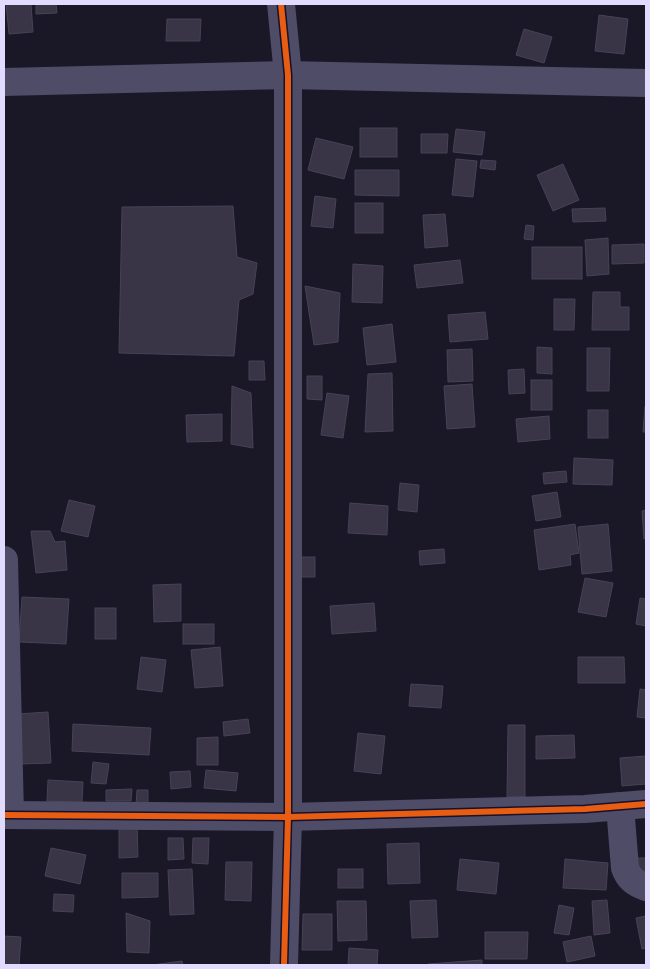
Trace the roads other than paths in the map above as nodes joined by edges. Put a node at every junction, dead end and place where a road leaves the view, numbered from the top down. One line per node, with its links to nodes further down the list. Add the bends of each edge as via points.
1 (281, 4): 2 (street)
2 (288, 75): 3 (street); 4 (street); 8 (street)
3 (4, 82)
4 (646, 83)
5 (4, 560): 7 (street)
6 (633, 805): 8 (street); 9 (street, via 625,868 631,880)
7 (7, 815): 8 (street)
8 (288, 816): 10 (street)
9 (646, 887)
10 (284, 965)

